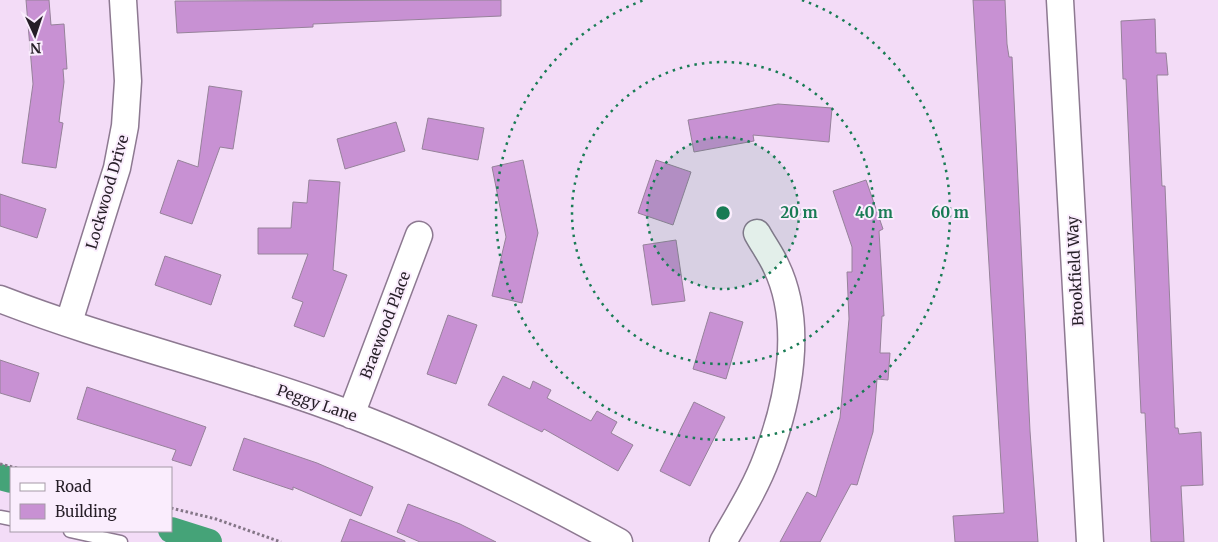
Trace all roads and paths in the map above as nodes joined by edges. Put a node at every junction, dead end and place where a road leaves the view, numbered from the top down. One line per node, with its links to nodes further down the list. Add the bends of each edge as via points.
1 (123, 0): 6 (street, Lockwood Drive, via 128,80 123,140)
2 (1060, 0): 16 (street, Brookfield Way)
3 (757, 233): 15 (street, via 776,266 786,296 790,319 788,374 779,422 767,458)
4 (419, 235): 7 (street, Braewood Place)
5 (0, 299): 6 (street, Peggy Lane)
6 (68, 322): 7 (street, Peggy Lane)
7 (351, 415): 14 (street, Peggy Lane, via 479,468)
8 (0, 464): 9 (path)
9 (13, 467)
10 (172, 508): 13 (path, via 216,519)
11 (75, 532): 12 (lane)
12 (121, 542)
13 (281, 542)
14 (619, 542)
15 (723, 542)
16 (1090, 542)

